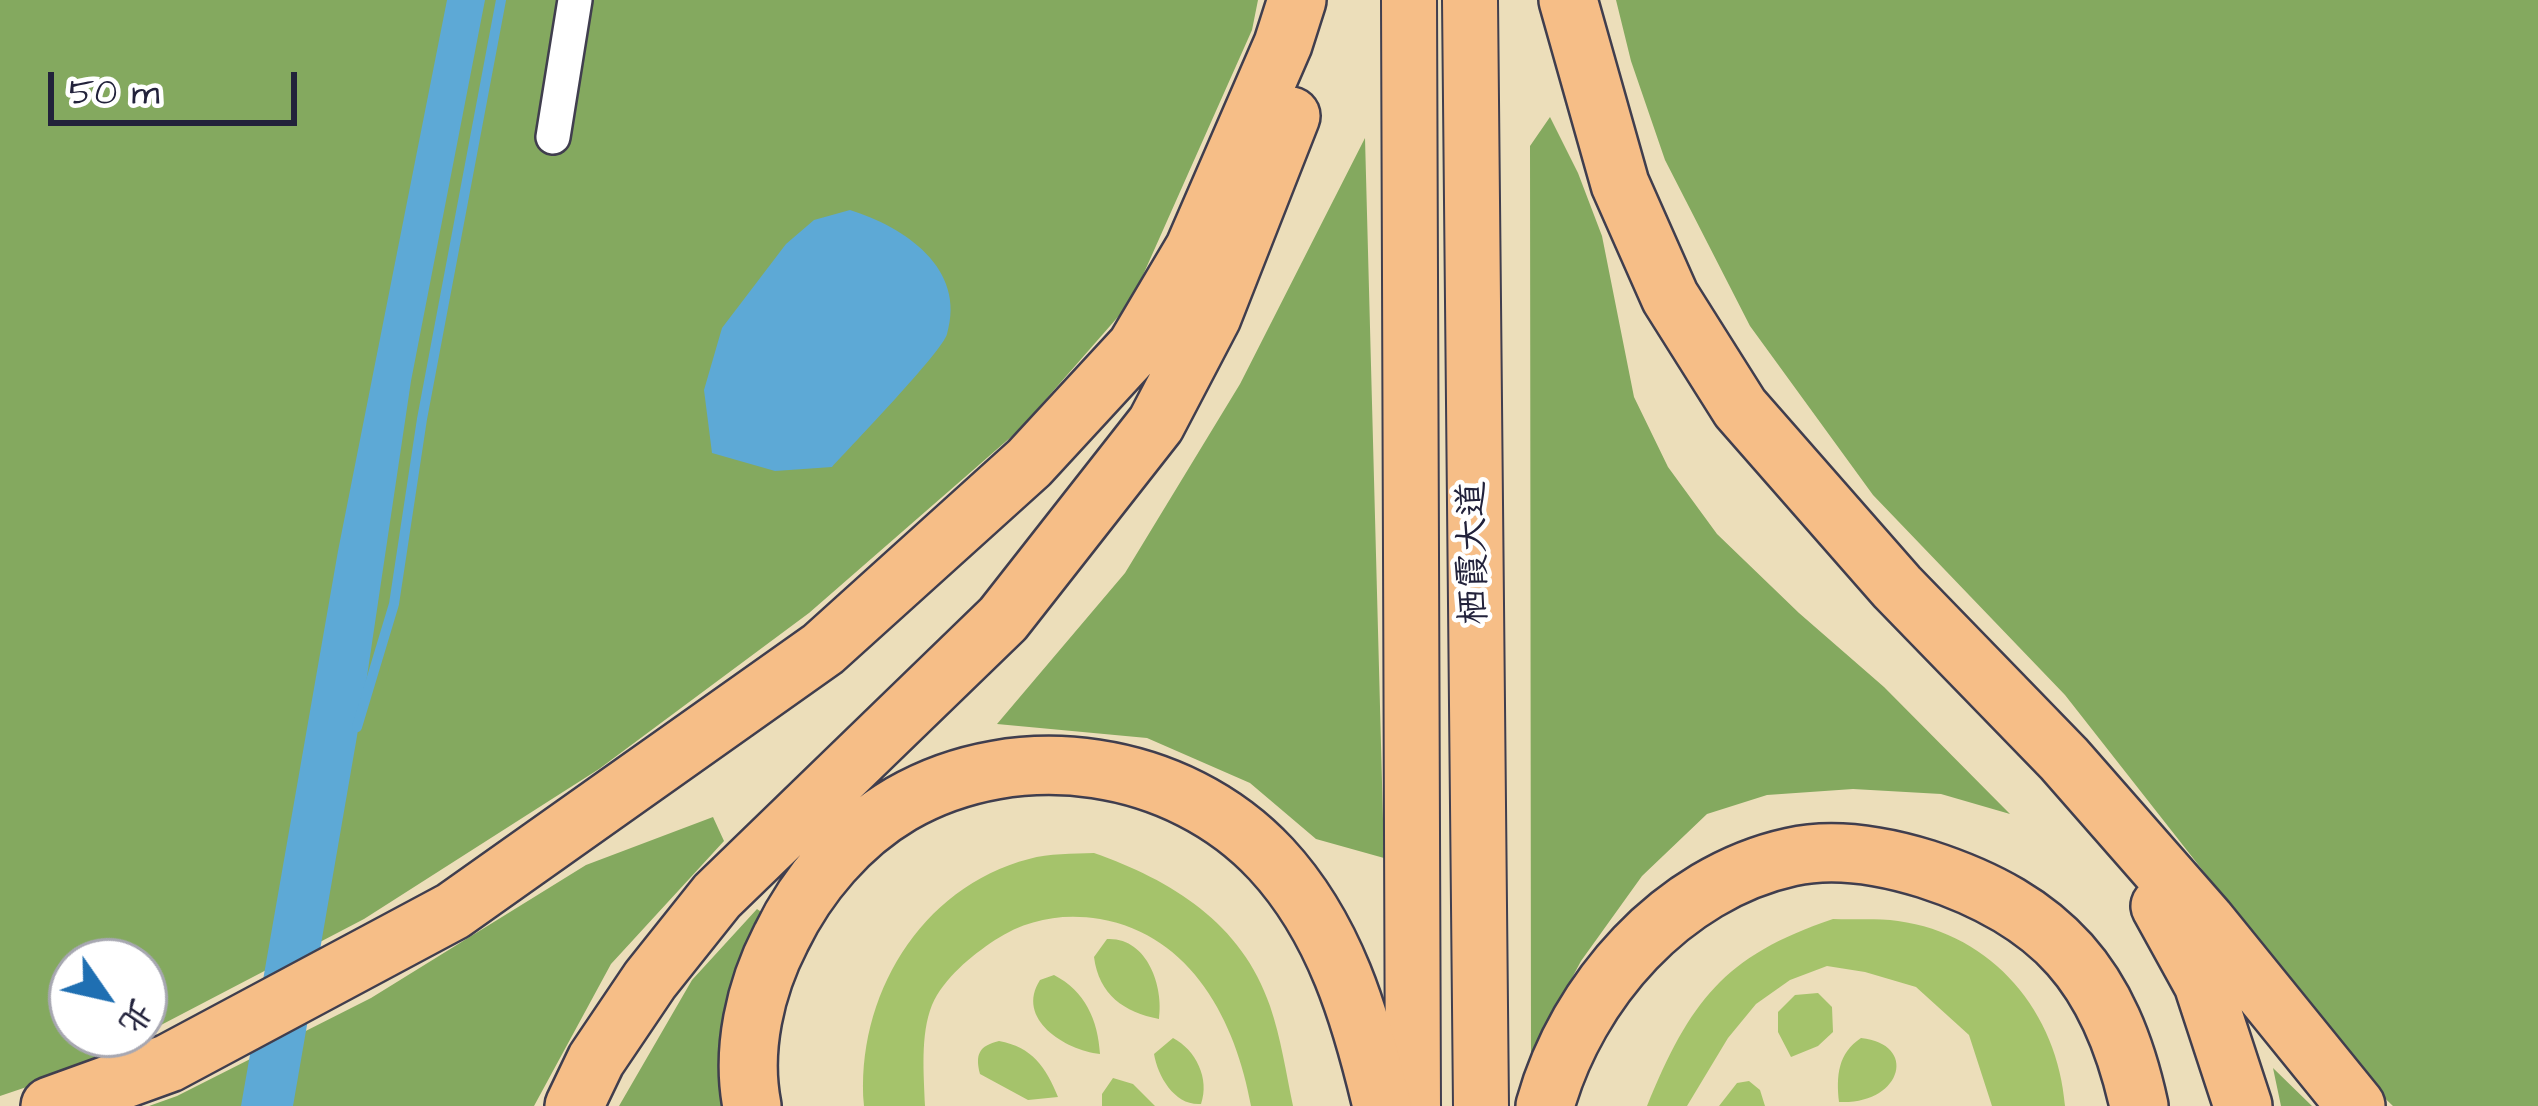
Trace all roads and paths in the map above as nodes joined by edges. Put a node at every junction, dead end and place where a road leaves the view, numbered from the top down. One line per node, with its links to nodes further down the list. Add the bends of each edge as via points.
1 (575, 0): 7 (street)
2 (1297, 0): 9 (highway, via 1194,249 1136,346 1029,463 823,649 453,911 169,1063)
3 (1316, 0): 10 (highway, via 1293,108 1253,219 1156,424 1003,620 717,896 628,1012)
4 (1409, 0): 13 (highway, 栖霞大道)
5 (1470, 0): 14 (highway, 栖霞大道)
6 (1568, 0): 8 (highway, via 1620,184 1670,297 1740,408)
7 (553, 137)
8 (2064, 759): 17 (highway, via 2203,983); 18 (highway)
9 (50, 1106)
10 (574, 1106)
11 (752, 1106): 12 (highway, via 749,1057 760,986 803,898 849,842 902,803 950,783 1005,767 1057,764 1171,790 1222,818 1272,860 1330,943 1365,1032)
12 (1382, 1106)
13 (1413, 1106)
14 (1481, 1106)
15 (1545, 1106): 16 (highway, via 1590,1007 1654,930 1736,875 1792,856 1842,853 1969,883 2056,938 2108,1008)
16 (2139, 1106)
17 (2243, 1106)
18 (2356, 1106)

